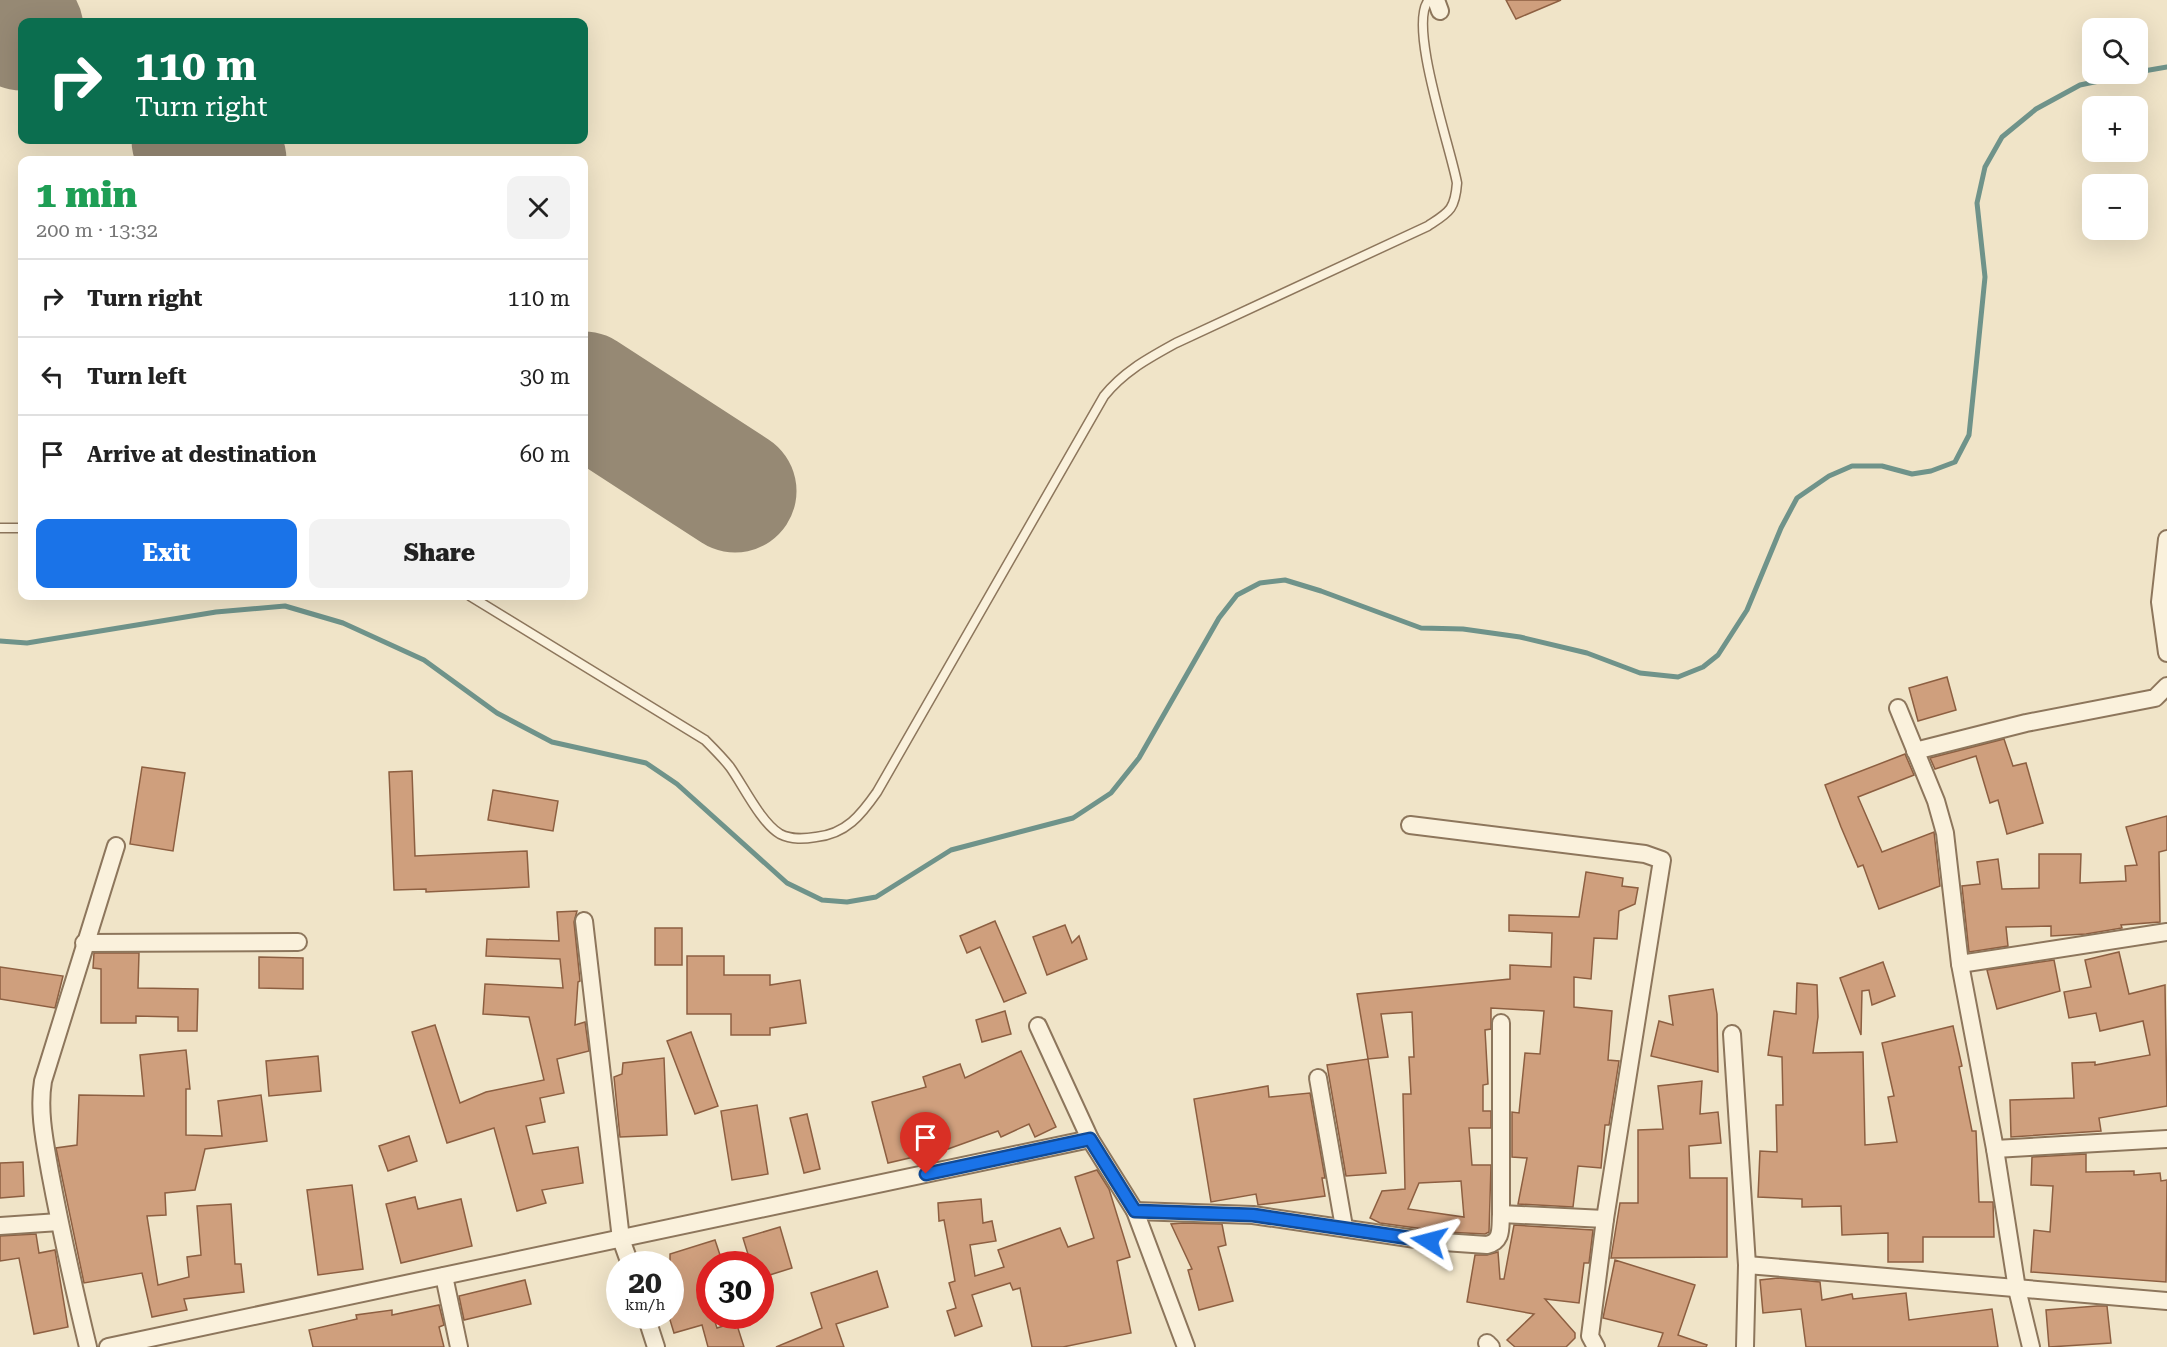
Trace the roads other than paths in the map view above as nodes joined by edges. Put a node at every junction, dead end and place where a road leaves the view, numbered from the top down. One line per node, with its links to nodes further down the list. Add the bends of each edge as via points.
1 (1435, 4): 5 (lane, via 1421,23 1457,183 1456,200 1449,212 1428,226 1176,343 1117,380 1104,396 877,792 846,828 798,840 780,833 705,740)
2 (0, 528): 3 (lane)
3 (18, 528)
4 (2167, 539): 6 (street, via 2160,602)
5 (477, 600)
6 (2167, 653)
7 (2167, 686): 9 (street, via 2155,698 2026,723)
8 (1898, 708): 9 (street)
9 (1915, 751): 16 (street, via 1945,833)
10 (1410, 825): 26 (street, via 1645,854 1662,860)
11 (116, 846): 15 (street)
12 (584, 921): 30 (street)
13 (2167, 932): 16 (street)
14 (298, 942): 15 (street)
15 (84, 943): 27 (street, via 40,1098)
16 (1960, 964): 23 (street)
17 (1501, 1023): 25 (street)
18 (1038, 1026): 21 (street)
19 (1732, 1034): 32 (street)
20 (1318, 1078): 29 (street)
21 (1090, 1139): 24 (street); 30 (street)
22 (2167, 1139): 23 (street)
23 (1995, 1149): 34 (street)
24 (1135, 1211): 29 (street, via 1253,1215); 42 (street)
25 (1501, 1214): 26 (street); 29 (street, via 1499,1238 1487,1245 1429,1241)
26 (1605, 1219): 37 (street)
27 (59, 1222): 28 (street); 38 (street)
28 (0, 1226)
29 (1344, 1227)
30 (621, 1239): 31 (street); 33 (street)
31 (625, 1251)
32 (1747, 1265): 34 (street); 43 (street)
33 (444, 1276): 39 (street); 40 (street)
34 (2017, 1290): 35 (street); 44 (street)
35 (2167, 1301)
36 (650, 1329): 41 (street)
37 (1591, 1343)
38 (88, 1347)
39 (108, 1347)
40 (459, 1347)
41 (656, 1347)
42 (1186, 1347)
43 (1746, 1347)
44 (2031, 1347)

